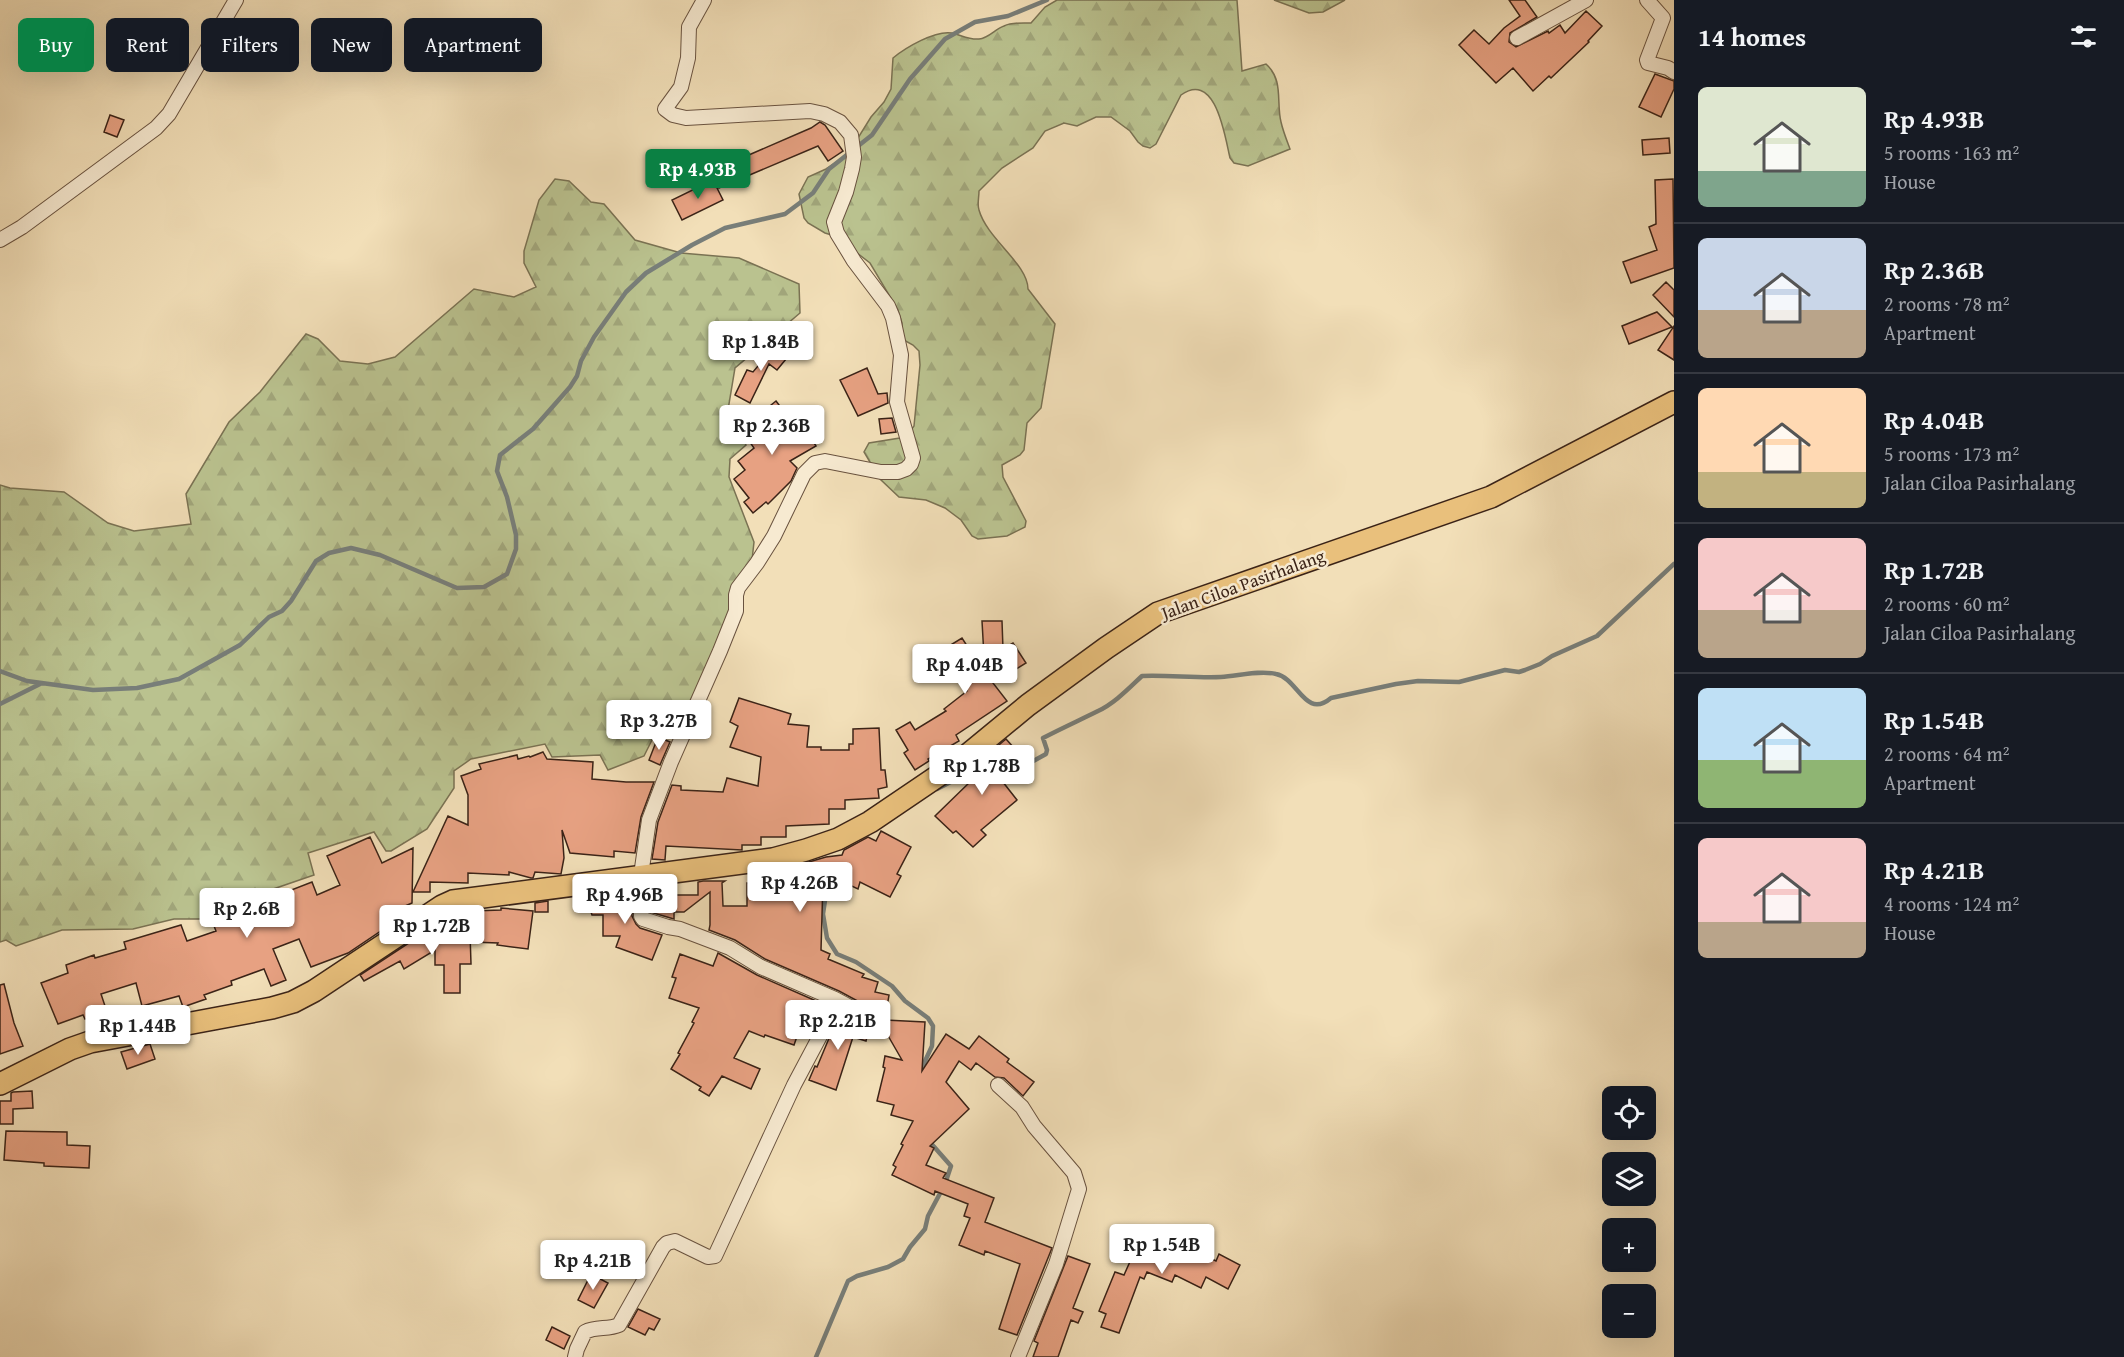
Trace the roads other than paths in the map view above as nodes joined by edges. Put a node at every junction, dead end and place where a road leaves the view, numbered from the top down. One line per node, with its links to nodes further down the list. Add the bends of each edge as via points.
1 (236, 0): 7 (street, via 169,114 156,128)
2 (704, 0): 9 (street, via 689,27 688,58 681,87 665,109 673,116 686,118 810,111 840,122 851,135 852,169 834,222 854,261 888,306 901,355 897,402 913,458 906,469 898,472 825,461 804,474 774,536 738,588 736,611 649,820)
3 (1586, 0): 5 (street)
4 (1647, 0): 6 (street, via 1663,18 1648,63)
5 (1517, 38)
6 (1674, 72)
7 (0, 240)
8 (1674, 402): 9 (main road, Jalan Ciloa Pasirhalang, via 1491,497 1158,613 1036,699 960,761 838,839 773,859)
9 (641, 875): 10 (street, via 643,919 730,948 769,971); 12 (main road, Jalan Ciloa Pasirhalang, via 453,901 293,1002 90,1042)
10 (835, 999): 11 (street); 14 (street, via 715,1256 708,1257 675,1241 668,1243 619,1324 585,1332)
11 (876, 1021)
12 (0, 1084)
13 (998, 1085): 15 (street, via 1022,1107 1074,1173 1079,1189 1056,1264)
14 (575, 1357)
15 (1018, 1357)

